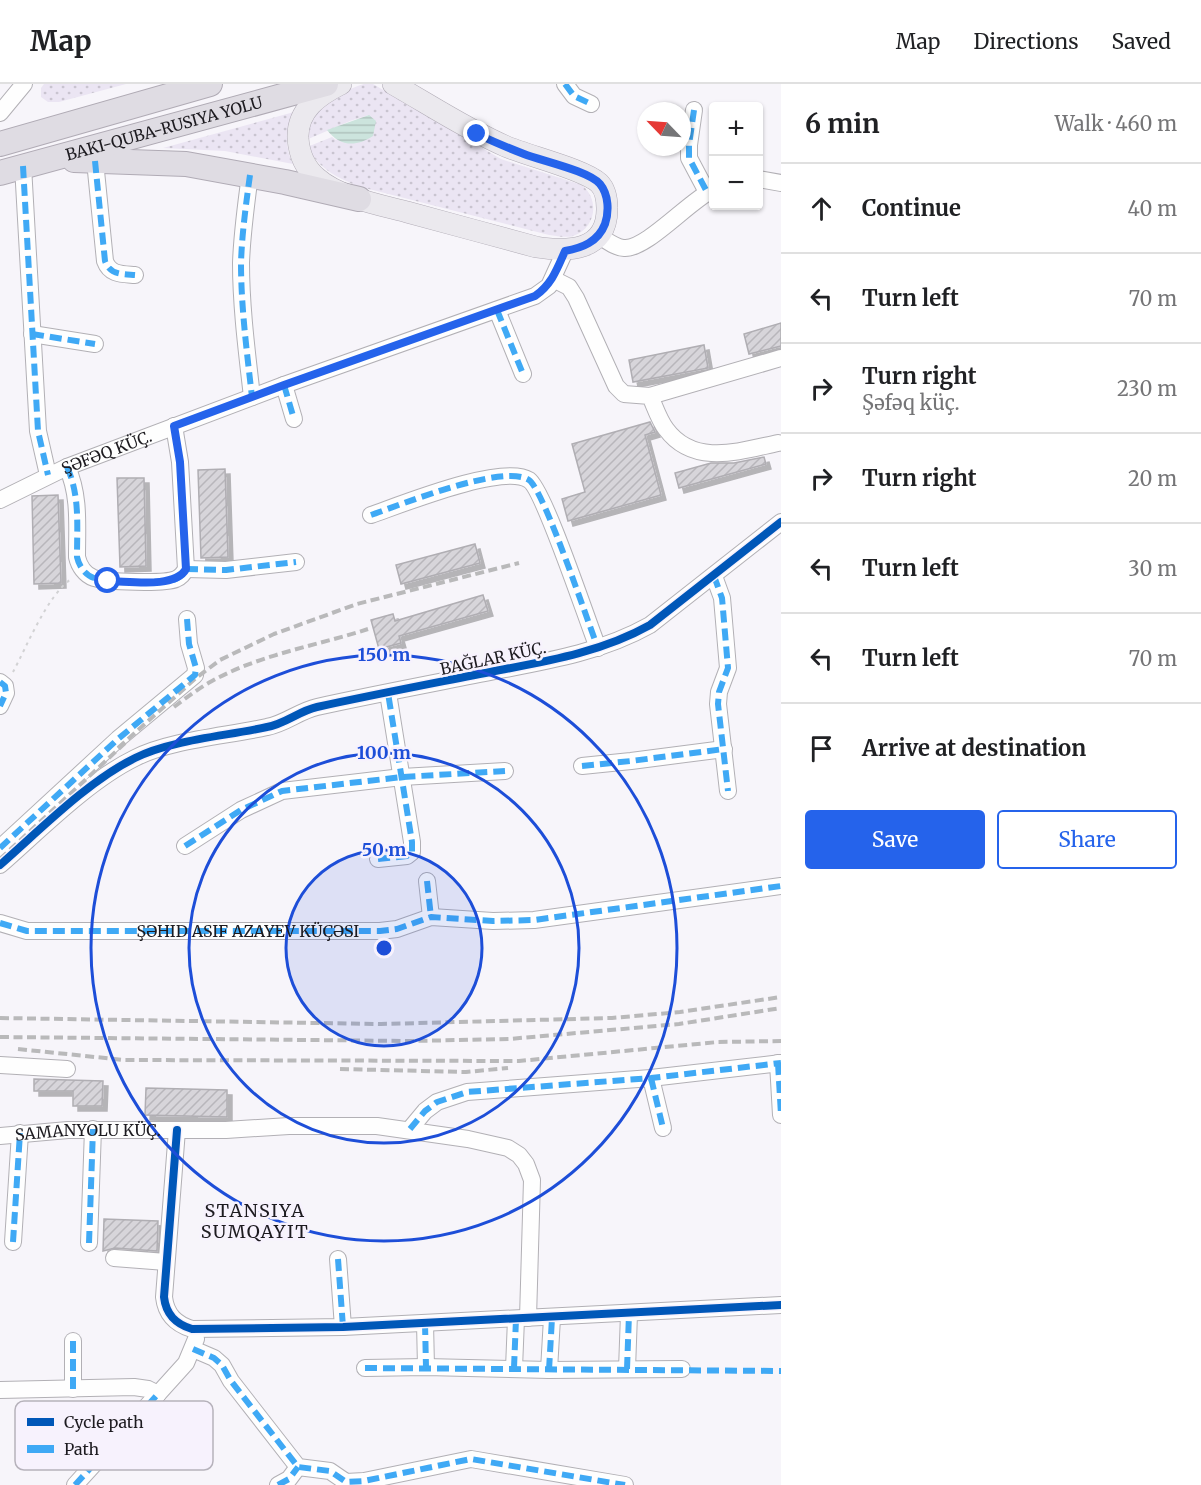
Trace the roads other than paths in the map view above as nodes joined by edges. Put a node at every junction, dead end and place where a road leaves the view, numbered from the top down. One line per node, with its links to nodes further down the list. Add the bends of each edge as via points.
1 (24, 84): 9 (street)
2 (210, 84): 11 (highway)
3 (326, 84): 14 (highway)
4 (341, 84): 20 (main road, via 318,98 303,114 298,130 299,150 317,179)
5 (393, 84): 21 (main road, via 477,134 591,177 601,185 606,197 607,218)
6 (565, 84): 7 (street, via 574,96)
7 (591, 104)
8 (694, 110): 18 (street, via 689,158)
9 (0, 113)
10 (0, 133): 11 (highway)
11 (24, 136): 12 (highway)
12 (0, 144)
13 (95, 161): 14 (highway); 15 (highway, via 186,164); 23 (street, via 105,261 114,273)
14 (22, 166): 26 (street)
15 (250, 175): 20 (highway); 32 (street, via 241,264)
16 (763, 180): 17 (street)
17 (781, 183)
18 (709, 188)
19 (709, 191): 21 (street, via 635,246 626,249)
20 (359, 199): 22 (main road, via 536,247)
21 (599, 236): 22 (main road)
22 (565, 251): 24 (street, ŞƏFƏQ KÜÇ.)
23 (135, 275)
24 (553, 279): 25 (street, ŞƏFƏQ KÜÇ., via 535,296); 31 (street, via 569,287 576,298 616,386 624,394)
25 (497, 310): 29 (street); 30 (street, ŞƏFƏQ KÜÇ.)
26 (32, 334): 27 (street); 37 (street, via 38,431)
27 (96, 344)
28 (781, 358): 31 (street)
29 (523, 374)
30 (284, 385): 32 (street, ŞƏFƏQ KÜÇ.); 33 (street)
31 (650, 396): 35 (street, via 665,429 692,451 726,454)
32 (252, 397): 34 (street, ŞƏFƏQ KÜÇ.)
33 (294, 418)
34 (174, 426): 36 (street, ŞƏFƏQ KÜÇ.); 42 (street)
35 (778, 443)
36 (67, 467): 37 (street, ŞƏFƏQ KÜÇ.); 42 (street, via 76,496 77,557 84,572 108,581 162,582 174,580)
37 (48, 475): 38 (street, ŞƏFƏQ KÜÇ.)
38 (0, 500)
39 (371, 515): 45 (street, via 464,483 516,476 528,480 536,488 552,525)
40 (781, 522): 43 (street, BAĞLAR KÜÇ.)
41 (296, 562): 42 (street, via 226,570)
42 (186, 569)
43 (714, 576): 45 (street, BAĞLAR KÜÇ., via 650,625); 49 (street, via 722,598 728,668 718,704)
44 (187, 619): 55 (street, via 195,675 118,739)
45 (598, 648): 47 (street, BAĞLAR KÜÇ.)
46 (3, 684): 48 (street, via 6,693)
47 (388, 693): 52 (street); 57 (street, BAĞLAR KÜÇ., via 313,708 275,726 212,737 135,758 85,792)
48 (0, 706)
49 (724, 749): 50 (street); 53 (street)
50 (582, 766)
51 (505, 771): 52 (street)
52 (402, 777): 54 (street, via 282,791 241,810); 56 (street, via 412,852)
53 (728, 791)
54 (185, 846)
55 (0, 848)
56 (378, 859)
57 (0, 865)
58 (427, 881): 60 (street)
59 (781, 886): 60 (street, ŞƏHID ASIF AZAYEV KÜÇƏSI, via 534,920)
60 (431, 917): 61 (street, ŞƏHID ASIF AZAYEV KÜÇƏSI, via 380,931 27,931)
61 (0, 922)
62 (779, 1063): 65 (street); 66 (street)
63 (0, 1065): 64 (street)
64 (67, 1069)
65 (651, 1078): 67 (street); 69 (street, via 467,1092 437,1102)
66 (781, 1114)
67 (663, 1128)
68 (93, 1129): 70 (street, SAMANYOLU KÜÇ.); 71 (street, SAMANYOLU KÜÇ.); 74 (street)
69 (410, 1129): 70 (street, SAMANYOLU KÜÇ., via 325,1125); 80 (street, SAMANYOLU KÜÇ., via 508,1148 526,1164 532,1180)
70 (177, 1130): 77 (street)
71 (20, 1133): 72 (street, SAMANYOLU KÜÇ.); 73 (street)
72 (0, 1136)
73 (13, 1242)
74 (89, 1243)
75 (114, 1258): 77 (street)
76 (338, 1259): 83 (street)
77 (166, 1262): 84 (street, via 164,1297 169,1314 184,1326)
78 (781, 1305): 79 (street)
79 (629, 1314): 81 (street); 90 (street)
80 (522, 1318): 81 (street); 82 (street); 89 (street, SAMANYOLU KÜÇ.)
81 (552, 1318): 92 (street)
82 (425, 1323): 83 (street); 87 (street)
83 (343, 1327): 84 (street)
84 (199, 1330): 86 (street)
85 (73, 1341): 94 (street)
86 (194, 1349): 95 (street); 97 (street, via 222,1365)
87 (426, 1367): 88 (street); 89 (street)
88 (365, 1368)
89 (514, 1368): 92 (street)
90 (627, 1369): 91 (street); 92 (street)
91 (682, 1369)
92 (549, 1370)
93 (0, 1389): 94 (street)
94 (73, 1389): 95 (street, via 134,1387)
95 (158, 1394): 96 (street)
96 (152, 1401)
97 (298, 1467): 100 (street); 101 (street, via 330,1472 346,1482 471,1459)
98 (89, 1470): 99 (street)
99 (75, 1485)
100 (278, 1485)
101 (625, 1485)

